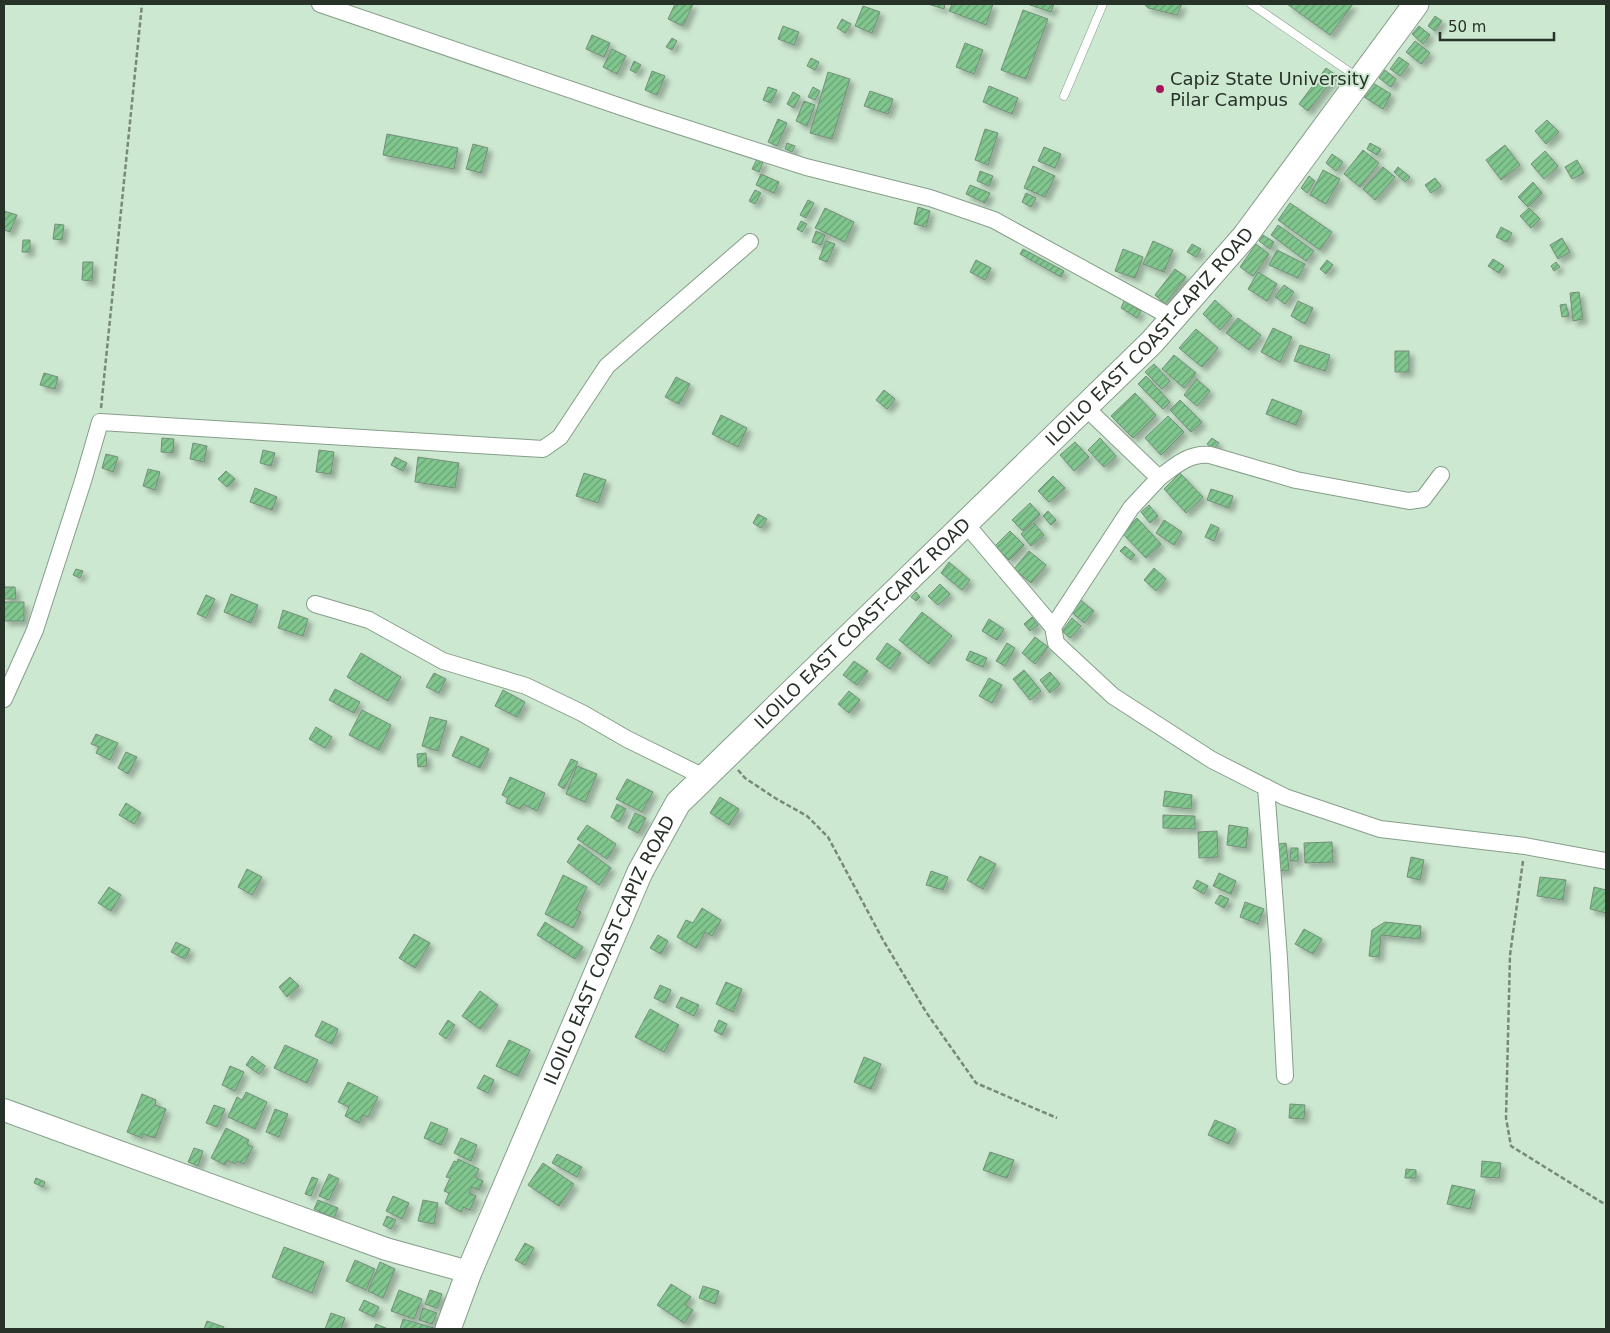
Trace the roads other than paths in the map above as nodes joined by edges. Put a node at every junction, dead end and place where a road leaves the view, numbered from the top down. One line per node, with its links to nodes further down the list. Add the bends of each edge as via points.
1 (320, 4): 8 (street, via 696,132 806,167 930,198 994,220)
2 (1103, 4): 6 (lane)
3 (1251, 4): 5 (lane)
4 (1416, 4): 5 (main road, ILOILO EAST COAST-CAPIZ ROAD)
5 (1361, 80): 8 (main road, ILOILO EAST COAST-CAPIZ ROAD, via 1245,236)
6 (1064, 96)
7 (750, 242): 15 (street, via 607,366 560,437 543,449 100,422 35,630)
8 (1173, 318): 9 (main road, ILOILO EAST COAST-CAPIZ ROAD)
9 (1086, 408): 11 (street); 12 (main road, ILOILO EAST COAST-CAPIZ ROAD)
10 (1441, 475): 11 (street, via 1424,499 1409,501 1296,480 1200,454 1187,458)
11 (1159, 478): 14 (street, via 1131,508)
12 (966, 524): 14 (street); 16 (main road, ILOILO EAST COAST-CAPIZ ROAD)
13 (315, 604): 16 (street, via 369,620 443,661 526,686)
14 (1053, 627): 17 (street, via 1056,643 1113,696 1212,760)
15 (4, 699)
16 (704, 777): 21 (main road, ILOILO EAST COAST-CAPIZ ROAD, via 678,803 640,872)
17 (1266, 787): 18 (street, via 1285,797 1380,829 1525,846); 19 (street)
18 (1606, 861)
19 (1285, 1076)
20 (4, 1110): 21 (street, via 386,1248)
21 (469, 1272): 22 (main road, ILOILO EAST COAST-CAPIZ ROAD)
22 (448, 1329)

